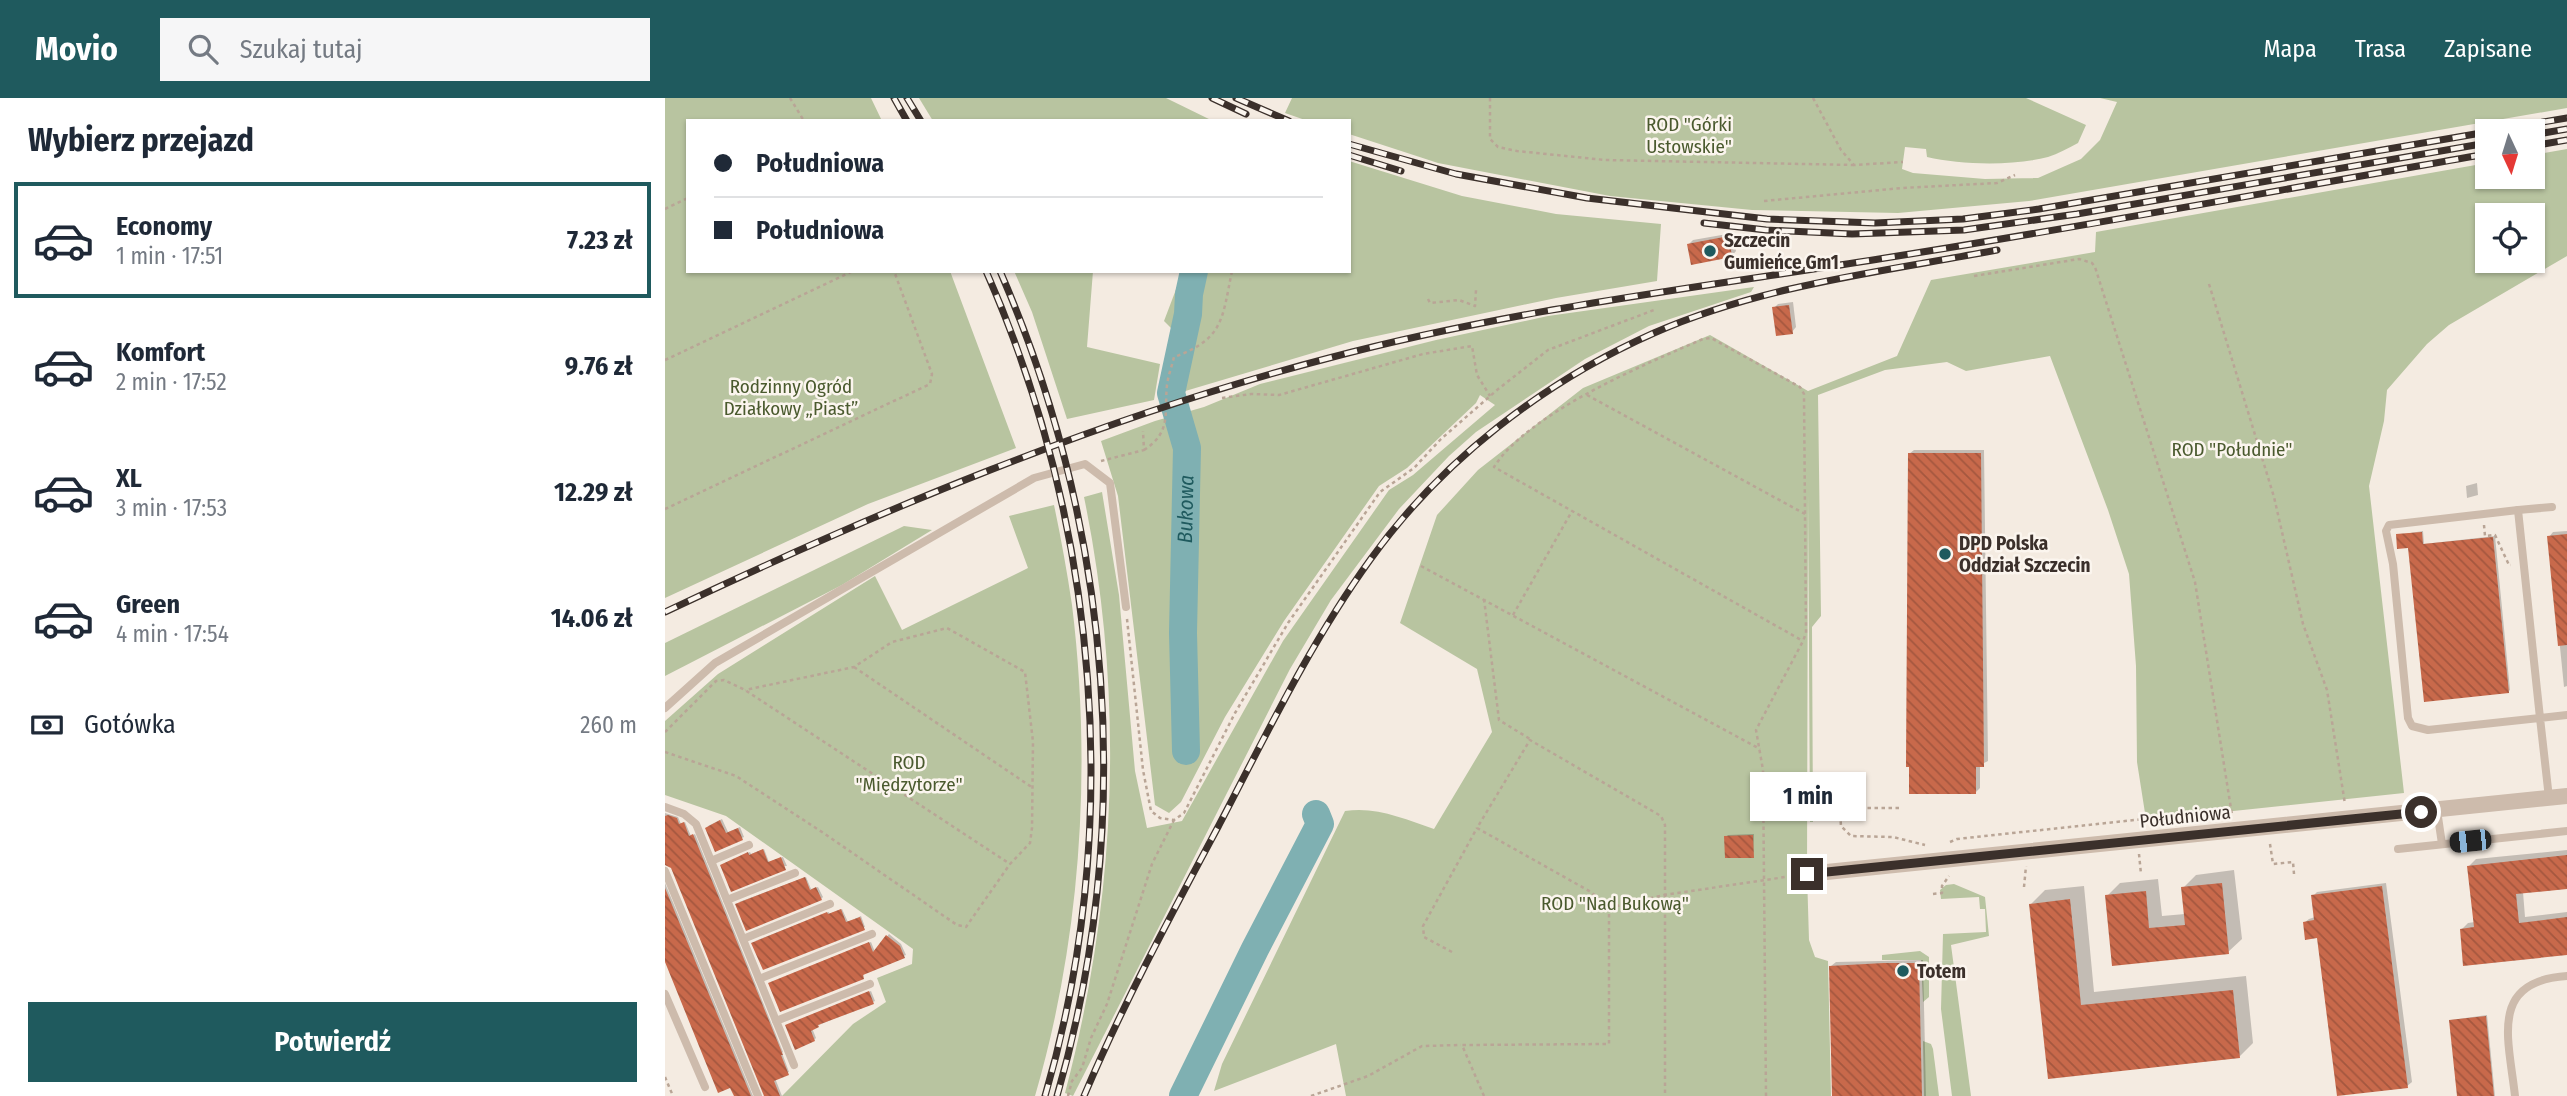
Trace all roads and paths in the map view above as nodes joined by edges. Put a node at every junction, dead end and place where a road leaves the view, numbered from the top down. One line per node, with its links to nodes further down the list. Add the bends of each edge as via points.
1 (790, 98): 4 (path)
2 (1490, 98): 6 (path, via 1490,139 1498,147 1605,160)
3 (1813, 98): 6 (path)
4 (803, 119)
5 (1903, 162): 6 (path)
6 (1854, 165)
7 (2015, 175): 9 (path, via 1997,183)
8 (686, 199): 10 (path)
9 (1764, 201)
10 (665, 209)
11 (849, 273): 19 (path)
12 (895, 273): 27 (path, via 932,374 930,384)
13 (1232, 273): 24 (path, via 1222,321 1203,344 1174,357 1166,419 1158,442)
14 (1974, 276): 57 (path, via 2079,259 2095,267 2195,582)
15 (2209, 284): 54 (path, via 2274,498 2303,624 2327,690)
16 (1476, 290): 17 (path, via 1475,306 1459,300 1430,303)
17 (1429, 299)
18 (1654, 310): 21 (path, via 1548,350)
19 (665, 360)
20 (1585, 395): 29 (path, via 1523,437 1494,467); 30 (path); 30 (path, via 1711,338 1800,387 1804,394)
21 (1490, 397): 22 (path, via 1477,375 1472,346 1423,354 1279,395); 53 (path, via 1414,468 1380,492 1288,623 1184,813)
22 (1221, 398)
23 (1143, 431): 24 (path)
24 (1144, 450): 25 (path)
25 (1085, 464): 35 (lane, via 1110,483); 40 (lane, via 1034,478 1012,490 715,663)
26 (2551, 507): 28 (lane)
27 (665, 509)
28 (2518, 510): 32 (lane); 42 (lane, via 2393,524 2386,531 2410,723 2428,730)
29 (1572, 511): 36 (path); 37 (path)
30 (1805, 513): 37 (path)
31 (2487, 536): 32 (path, via 2495,535 2509,565)
32 (2524, 564): 42 (lane)
33 (1421, 566): 34 (path)
34 (1484, 600): 36 (path); 44 (path, via 1499,720)
35 (1126, 607): 53 (path, via 1151,811)
36 (1513, 615): 45 (path)
37 (1803, 641): 45 (path, via 1756,730)
38 (854, 667): 39 (path); 47 (path); 47 (path, via 892,642 947,628 1025,671)
39 (745, 690): 43 (path, via 716,681); 63 (path)
40 (665, 708)
41 (2567, 715): 42 (lane)
42 (2540, 718): 49 (lane)
43 (665, 732)
44 (1530, 740): 55 (path); 72 (path, via 1661,816 1665,825)
45 (1760, 749): 69 (path)
46 (665, 752): 63 (path, via 736,776 957,925 965,927)
47 (1033, 788): 63 (path, via 1030,842)
48 (2567, 796): 49 (street, Południowa)
49 (2549, 798): 52 (street, Południowa)
50 (665, 807): 62 (lane, via 696,824)
51 (1899, 808): 60 (path, via 1844,808 1841,827 1851,836 1893,837)
52 (2437, 810): 54 (street, Południowa); 58 (lane)
53 (1174, 820): 91 (path, via 1152,864 1107,1004)
54 (2347, 820): 57 (street, Południowa)
55 (1477, 828): 75 (path, via 1591,892); 78 (path, via 1423,926 1424,937)
56 (2567, 831): 58 (lane)
57 (2234, 832): 67 (street, Południowa)
58 (2442, 844): 61 (lane)
59 (749, 845): 62 (lane)
60 (1933, 846)
61 (2398, 849)
62 (711, 861): 73 (lane)
63 (1010, 864)
64 (2017, 865): 70 (path, via 2026,864)
65 (665, 871): 90 (lane)
66 (795, 873): 73 (lane)
67 (1807, 874): 69 (path)
68 (1951, 874): 71 (path, via 1942,886 1943,893)
69 (1766, 879): 72 (path); 95 (path)
70 (2024, 887)
71 (1933, 894)
72 (1664, 895): 75 (path); 94 (path)
73 (727, 900): 77 (lane)
74 (830, 904): 77 (lane)
75 (1609, 908): 84 (path, via 1609,1044)
76 (872, 934): 80 (lane)
77 (743, 939): 80 (lane)
78 (1453, 952)
79 (2567, 976): 96 (lane, via 2548,977 2516,995 2507,1022)
80 (759, 979): 83 (lane)
81 (870, 984): 83 (lane)
82 (665, 994): 87 (lane)
83 (776, 1021): 85 (lane)
84 (1462, 1045): 92 (path, via 1422,1046 1368,1076); 93 (path)
85 (794, 1065)
86 (665, 1077): 89 (path)
87 (705, 1087)
88 (665, 1095): 89 (path)
89 (672, 1095)
90 (758, 1096)
91 (1069, 1096)
92 (1311, 1096)
93 (1484, 1096)
94 (1665, 1096)
95 (1766, 1096)
96 (2515, 1096)

